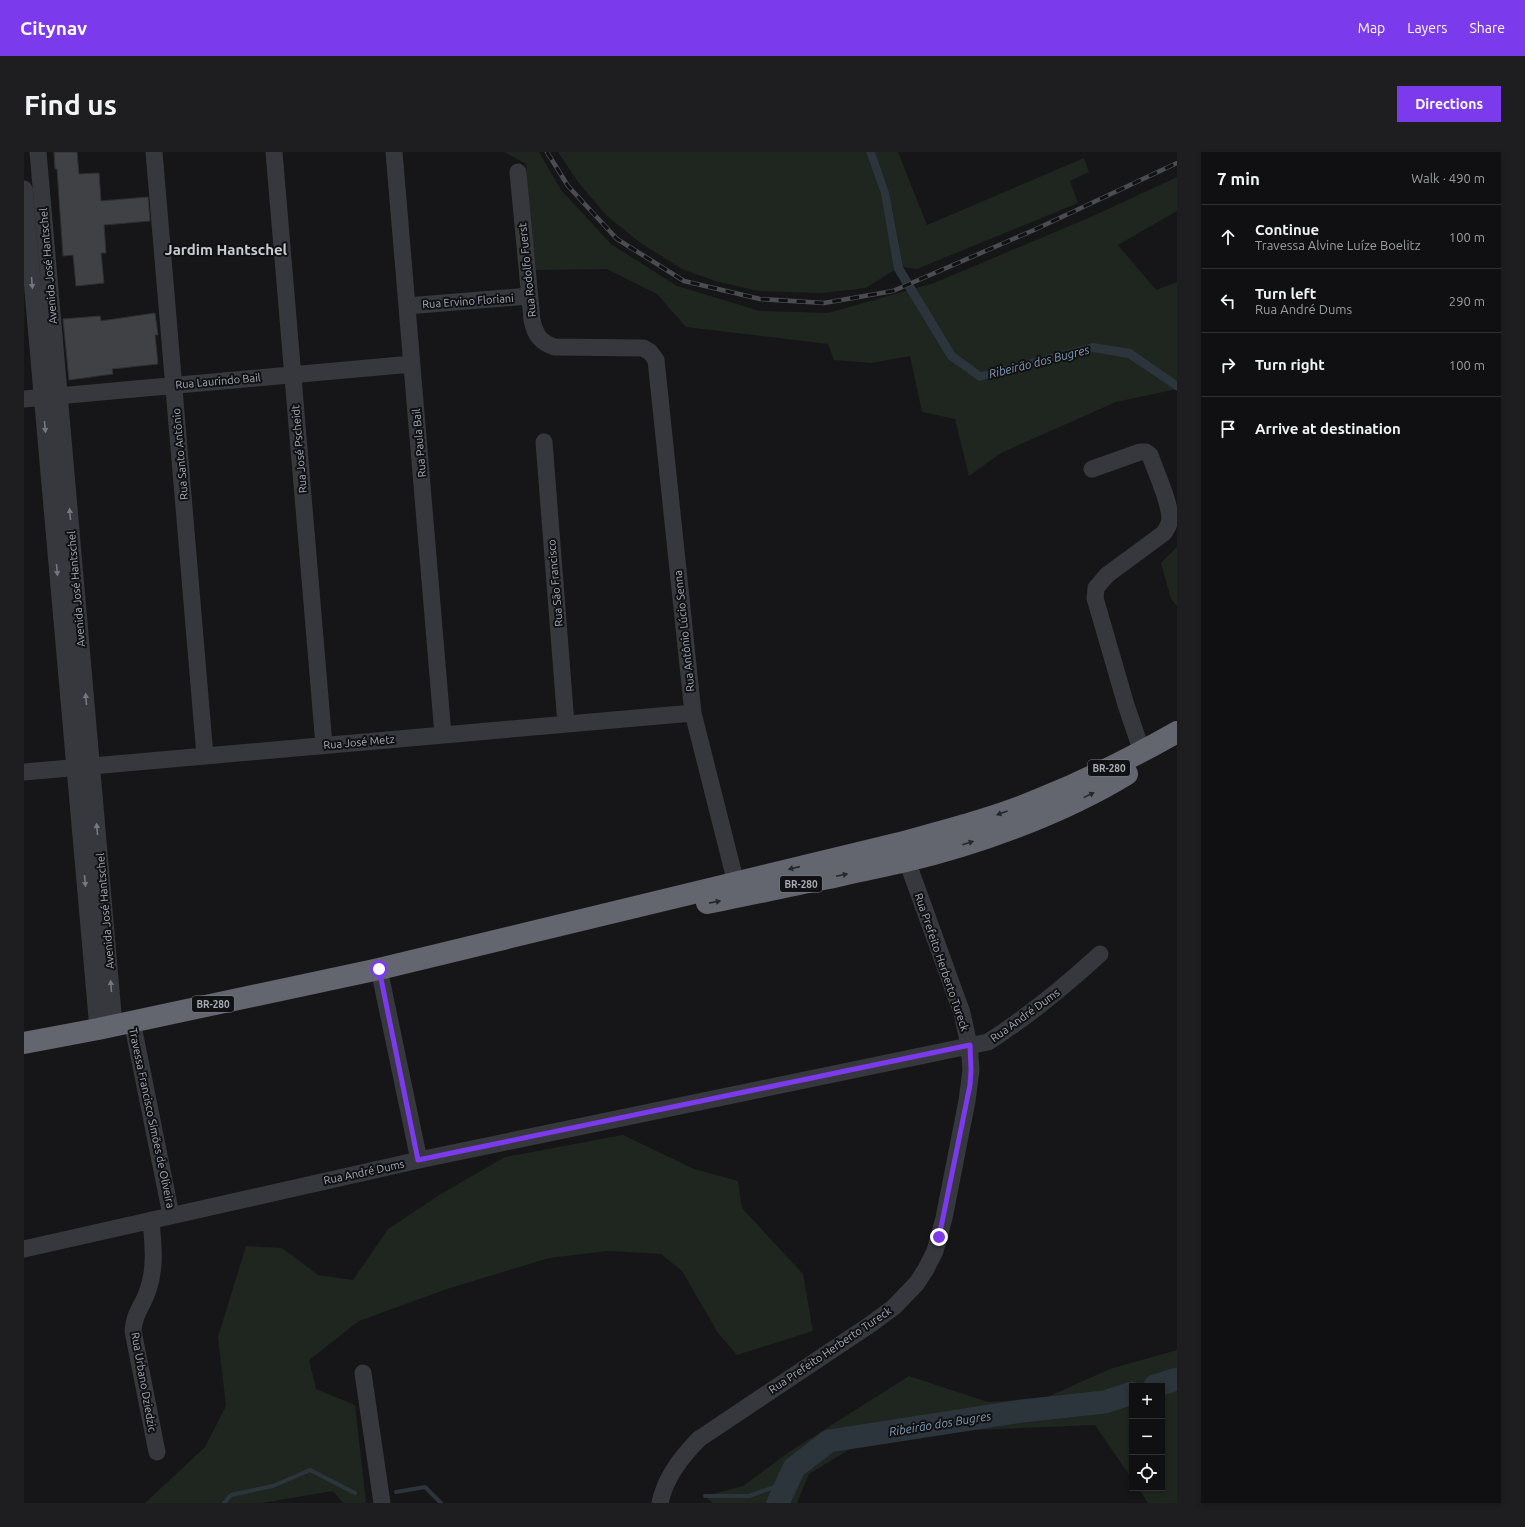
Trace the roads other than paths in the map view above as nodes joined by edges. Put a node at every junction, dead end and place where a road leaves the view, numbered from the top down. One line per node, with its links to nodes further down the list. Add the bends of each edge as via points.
1 (38, 152): 13 (street, Avenida José Hantschel)
2 (154, 152): 12 (street, Rua Santo Antônio)
3 (274, 152): 11 (street, Rua José Pscheidt)
4 (394, 152): 8 (street, Rua Paula Bail)
5 (518, 172): 7 (street, Rua Rodolfo Fuerst)
6 (24, 189): 14 (street, Avenida José Hantschel, one-way to 14)
7 (529, 296): 8 (street, Rua Ervino Floriani); 9 (street, Rua Rodolfo Fuerst, via 534,330 547,345 566,348 643,348)
8 (407, 306): 10 (street, Rua Paula Bail)
9 (656, 360): 18 (street, Rua Antônio Lúcio Senna)
10 (412, 364): 11 (street, Rua Laurindo Bail); 21 (street, Rua Paula Bail)
11 (292, 374): 12 (street, Rua Laurindo Bail); 23 (street, Rua José Pscheidt)
12 (174, 385): 13 (street, Rua Laurindo Bail); 25 (street, Rua Santo Antônio)
13 (60, 395): 14 (street, Rua Laurindo Bail); 26 (street, Avenida José Hantschel, one-way to 13)
14 (42, 397): 15 (street, Rua Laurindo Bail); 27 (street, Avenida José Hantschel, one-way to 27)
15 (24, 398)
16 (544, 442): 19 (street, Rua São Francisco)
17 (1092, 469): 24 (street, via 1146,452 1150,455 1155,468 1170,519 1164,533 1107,575 1096,588 1095,598)
18 (693, 713): 19 (street, Rua José Metz); 30 (street, Rua Antônio Lúcio Senna)
19 (566, 724): 21 (street, Rua José Metz)
20 (1177, 732): 24 (highway, BR-280)
21 (444, 735): 23 (street, Rua José Metz)
22 (1177, 739): 29 (highway, BR-280, one-way to 22, via 982,839 1034,820 1121,778)
23 (324, 745): 25 (street, Rua José Metz)
24 (1142, 752): 29 (highway, BR-280, one-way to 29, via 1039,800 961,826)
25 (205, 756): 26 (street, Rua José Metz)
26 (92, 766): 27 (street, Rua José Metz); 33 (street, Avenida José Hantschel, one-way to 26)
27 (75, 768): 28 (street, Rua José Metz); 33 (street, Avenida José Hantschel, one-way to 33)
28 (24, 772)
29 (904, 852): 30 (highway, BR-280); 35 (street, Rua Prefeito Herberto Tureck, via 962,1013)
30 (738, 889): 32 (highway, BR-280)
31 (1100, 954): 35 (street, Rua André Dums, via 1057,992 1009,1028 988,1042)
32 (379, 969): 33 (highway, BR-280); 36 (street)
33 (115, 1025): 34 (highway, BR-280); 37 (street, Travessa Francisco Simões de Oliveira)
34 (24, 1043)
35 (970, 1045): 36 (street, Rua André Dums); 43 (street, Rua Prefeito Herberto Tureck, via 970,1085 944,1218 934,1251 917,1283 894,1307 871,1324 699,1440 676,1465)
36 (418, 1160): 37 (street, Rua André Dums)
37 (171, 1215): 38 (street, Rua André Dums)
38 (151, 1220): 39 (street, Rua André Dums); 41 (street, Rua Urbano Dziedzic, via 154,1260 152,1275 137,1312 133,1331)
39 (24, 1249)
40 (362, 1373): 42 (street)
41 (157, 1452)
42 (382, 1503)
43 (660, 1503)

